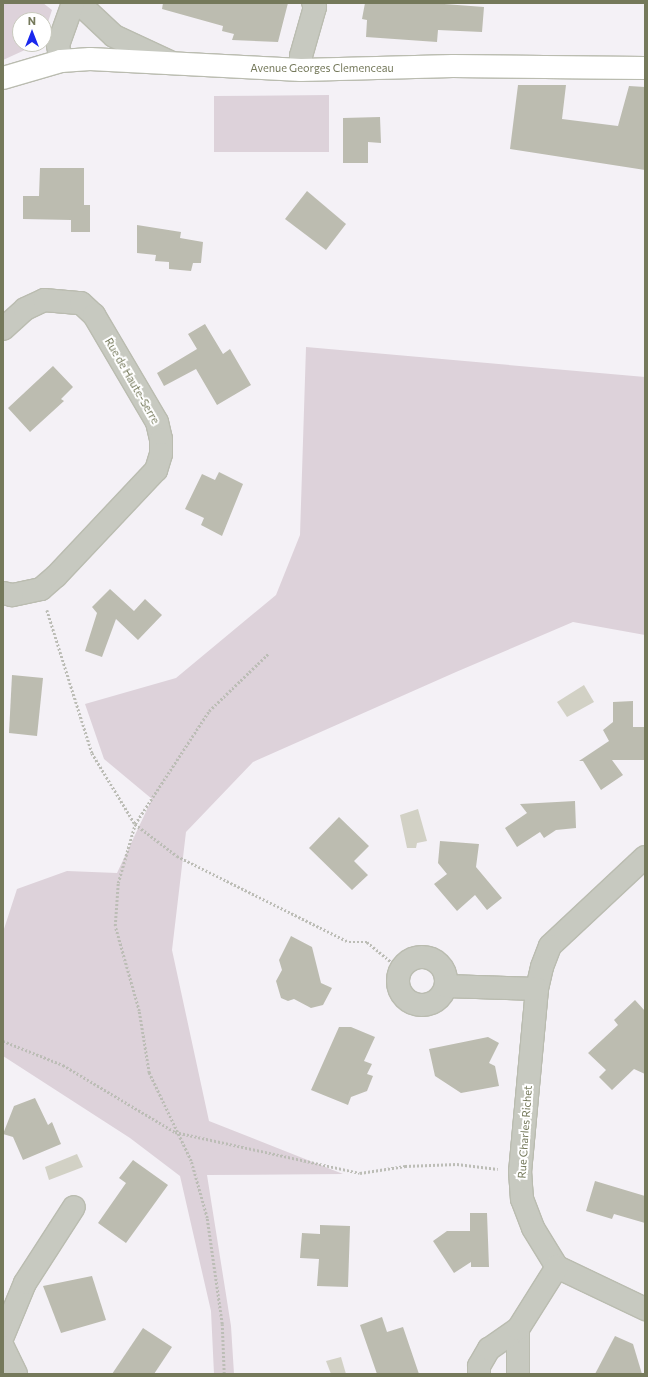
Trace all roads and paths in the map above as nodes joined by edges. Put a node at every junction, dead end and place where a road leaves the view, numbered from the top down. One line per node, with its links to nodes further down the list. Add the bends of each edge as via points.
1 (73, 3): 3 (street, via 58,45); 4 (street, via 82,6 114,36)
2 (318, 4): 6 (street, via 301,56)
3 (61, 61): 4 (main road, Avenue Georges Clemenceau, via 126,60); 7 (main road, Avenue Georges Clemenceau)
4 (174, 63): 6 (main road, Avenue Georges Clemenceau)
5 (645, 68): 6 (main road, Avenue Georges Clemenceau, via 453,66)
6 (301, 70)
7 (3, 78)
8 (3, 329): 9 (street, Rue de Haute-Serre, via 25,309 44,300 81,303 94,315 157,422 161,439 161,454 156,470)
9 (41, 589): 10 (street, via 12,595); 12 (path, via 92,753)
10 (3, 592)
11 (269, 653): 12 (path, via 209,711)
12 (135, 824): 14 (path, via 177,856 349,942 367,942); 18 (path, via 118,883 115,926 139,1011 149,1073)
13 (645, 856): 16 (street, Rue Charles Richet, via 550,946)
14 (401, 970): 15 (street, via 410,960 423,957 436,962 445,972); 15 (street, via 398,981 401,992 409,1001 420,1005 431,1004 441,997)
15 (446, 986): 16 (street)
16 (537, 989): 19 (street, Rue Charles Richet)
17 (3, 1041): 18 (path, via 63,1065)
18 (175, 1132): 19 (path, via 360,1173 405,1166 458,1164); 27 (path, via 191,1161 207,1218 222,1324)
19 (520, 1171): 21 (street, Rue Charles Richet, via 522,1199 533,1228)
20 (74, 1207): 24 (street, via 25,1283)
21 (557, 1267): 22 (street); 23 (street)
22 (645, 1309)
23 (518, 1329): 28 (street, via 489,1349 479,1366); 29 (street)
24 (3, 1336)
25 (3, 1347): 26 (street)
26 (16, 1374)
27 (224, 1374)
28 (479, 1374)
29 (518, 1374)

